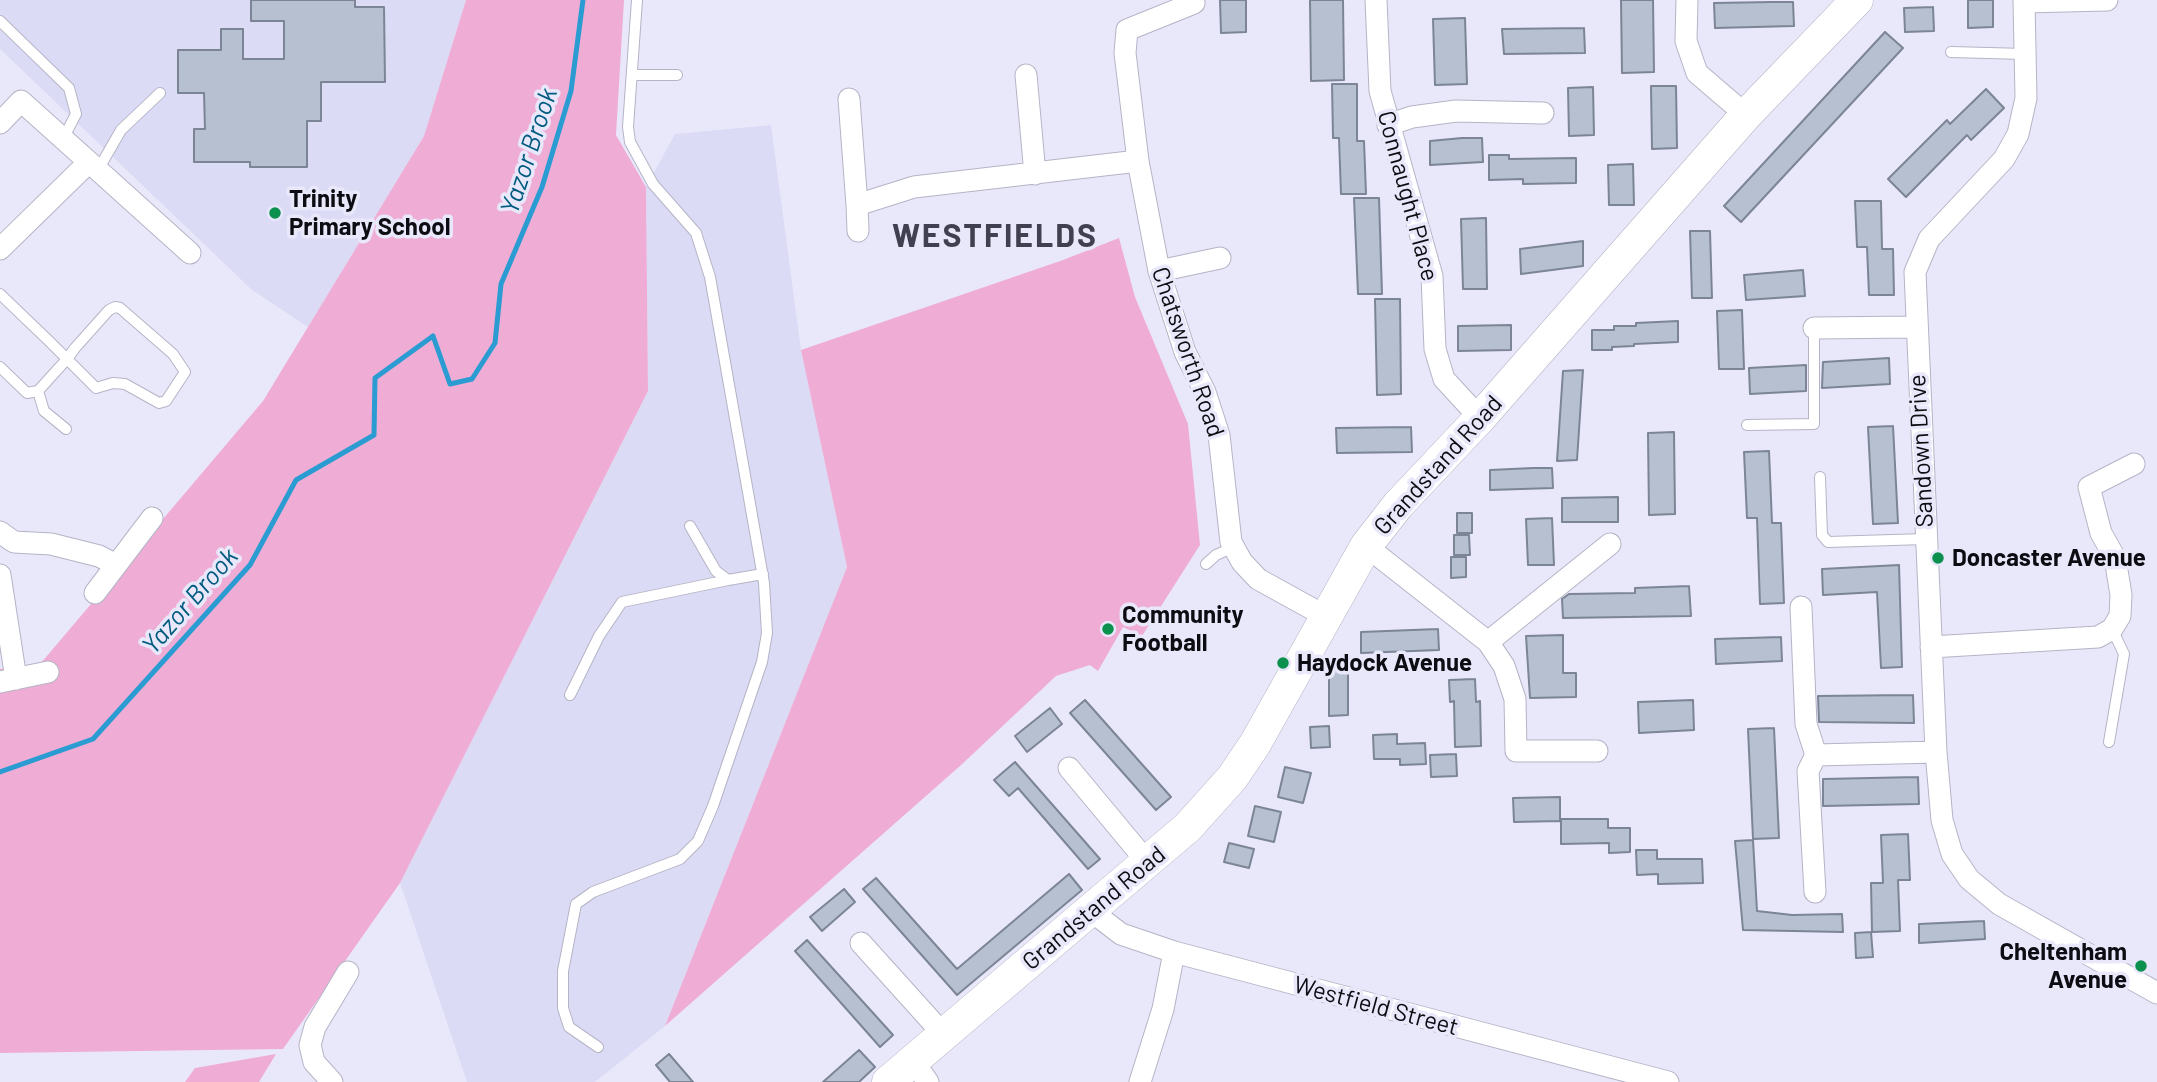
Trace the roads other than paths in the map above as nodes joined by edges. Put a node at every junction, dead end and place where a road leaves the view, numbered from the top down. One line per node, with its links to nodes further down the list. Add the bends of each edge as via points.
1 (637, 0): 11 (lane)
2 (1376, 0): 19 (street, Connaught Place, via 1380,91)
3 (1687, 0): 17 (street, via 1686,41 1697,74)
4 (1857, 0): 17 (street, Grandstand Road)
5 (2107, 0): 6 (street)
6 (2024, 1): 10 (street, Sandown Drive)
7 (1194, 3): 21 (street, Chatsworth Road, via 1127,30 1125,53)
8 (0, 21): 20 (lane, via 69,88 76,114)
9 (1951, 52): 10 (lane)
10 (2025, 54): 31 (street, Sandown Drive, via 2026,98 2018,134 2004,159 1929,239 1915,272)
11 (632, 75): 12 (lane); 51 (lane, via 631,142 643,169 696,233 710,277)
12 (677, 75)
13 (1026, 75): 23 (street)
14 (160, 93): 22 (lane, via 121,130)
15 (849, 99): 24 (street)
16 (1544, 113): 19 (street, via 1456,111)
17 (1746, 115): 36 (street, Grandstand Road)
18 (0, 122): 20 (street, via 21,101)
19 (1388, 125): 36 (street, Connaught Place, via 1433,276 1435,349 1444,379)
20 (63, 139): 22 (street)
21 (1138, 161): 23 (street); 29 (street, Chatsworth Road)
22 (94, 166): 26 (street); 27 (street)
23 (1035, 174): 24 (street, via 914,187)
24 (857, 205): 25 (street)
25 (858, 231)
26 (0, 248)
27 (190, 253)
28 (1220, 258): 29 (street)
29 (1159, 271): 47 (street, Chatsworth Road, via 1219,435)
30 (0, 294): 33 (lane)
31 (1915, 327): 32 (street); 44 (street, Sandown Drive)
32 (1814, 328): 37 (lane, via 1814,424)
33 (67, 359): 33 (lane, via 96,388 125,384 159,403 166,401 185,372 173,354 115,307); 35 (lane)
34 (0, 368): 35 (lane, via 27,393)
35 (38, 391): 38 (lane, via 44,411)
36 (1480, 418): 46 (street, Grandstand Road)
37 (1747, 425)
38 (66, 429)
39 (2134, 464): 56 (street, via 2089,487 2101,533 2115,558 2121,595 2120,616)
40 (1819, 477): 44 (lane, via 1822,535 1828,542)
41 (152, 518): 49 (street)
42 (691, 526): 52 (lane, via 716,571)
43 (7, 537): 49 (street, via 99,556); 50 (street)
44 (1925, 539): 58 (street, Sandown Drive)
45 (1610, 544): 57 (street)
46 (1366, 546): 55 (street, Grandstand Road); 57 (street)
47 (1234, 547): 48 (lane); 55 (street, Chatsworth Road, via 1258,579)
48 (1206, 564)
49 (116, 565): 53 (street)
50 (0, 573): 60 (street)
51 (762, 574): 52 (lane); 75 (lane, via 767,633 762,662 698,841 680,859 593,892 576,904 563,971 563,1008 569,1027)
52 (728, 580): 61 (lane, via 622,602)
53 (95, 593)
54 (1801, 607): 65 (street, via 1806,724)
55 (1325, 617): 67 (street, Grandstand Road, via 1232,778)
56 (2112, 629): 58 (street, via 2098,637); 62 (lane, via 2124,654)
57 (1488, 642): 63 (street, via 1504,666 1515,699 1516,751)
58 (1931, 647): 64 (street, Sandown Drive)
59 (48, 672): 60 (street)
60 (8, 681)
61 (570, 695)
62 (2109, 742)
63 (1597, 751)
64 (1936, 752): 65 (street); 73 (street, Sandown Drive, via 1942,820 1952,854 1969,879 1998,904)
65 (1816, 755): 68 (street, via 1808,771)
66 (1069, 768): 67 (street)
67 (1148, 863): 69 (street, Grandstand Road)
68 (1815, 892)
69 (1091, 911): 71 (street, Westfield Street, via 1121,934); 74 (street, Grandstand Road)
70 (862, 943): 74 (street)
71 (1174, 953): 79 (street, via 1163,1009); 80 (street, Westfield Street)
72 (348, 972): 77 (street, via 315,1027 310,1045 314,1062)
73 (2157, 993)
74 (944, 1035): 76 (street, Grandstand Road)
75 (598, 1047)
76 (921, 1072): 78 (street, Grandstand Road)
77 (332, 1082)
78 (888, 1082)
79 (1139, 1082)
80 (1668, 1082)

